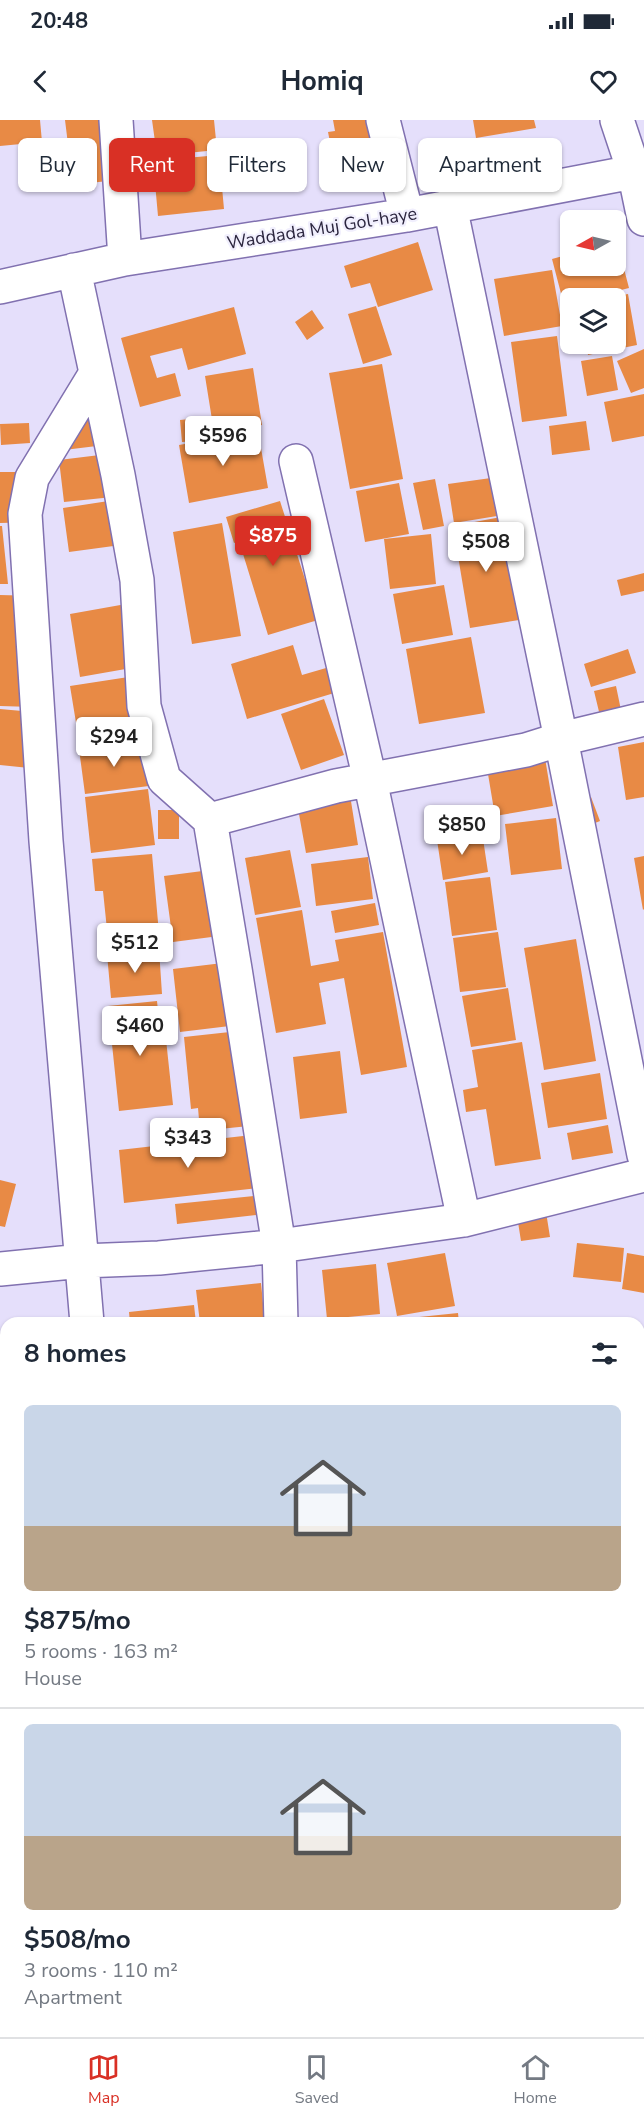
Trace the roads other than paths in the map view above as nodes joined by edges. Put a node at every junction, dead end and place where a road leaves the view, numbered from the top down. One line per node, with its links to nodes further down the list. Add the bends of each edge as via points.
1 (116, 120): 8 (street)
2 (383, 120): 6 (street)
3 (616, 120): 4 (street)
4 (639, 171): 5 (street, Waddada Muj Gol-haye); 7 (street)
5 (450, 206): 6 (street, Waddada Muj Gol-haye); 14 (street)
6 (407, 215): 8 (street, Waddada Muj Gol-haye)
7 (644, 219)
8 (125, 259): 9 (street, Waddada Muj Gol-haye)
9 (74, 270): 10 (street, Waddada Muj Gol-haye); 11 (street)
10 (0, 286)
11 (96, 373): 16 (street, via 137,580 144,706 164,779); 21 (street, via 32,478 25,514 46,841)
12 (296, 461): 15 (street)
13 (644, 719): 14 (street)
14 (561, 739): 15 (street, via 526,750); 17 (street)
15 (370, 780): 16 (street); 19 (street)
16 (210, 820): 20 (street)
17 (644, 1155)
18 (644, 1175): 19 (street)
19 (464, 1220): 20 (street)
20 (279, 1246): 21 (street); 24 (street)
21 (82, 1261): 22 (street); 23 (street)
22 (0, 1269)
23 (87, 1317)
24 (282, 1317)

